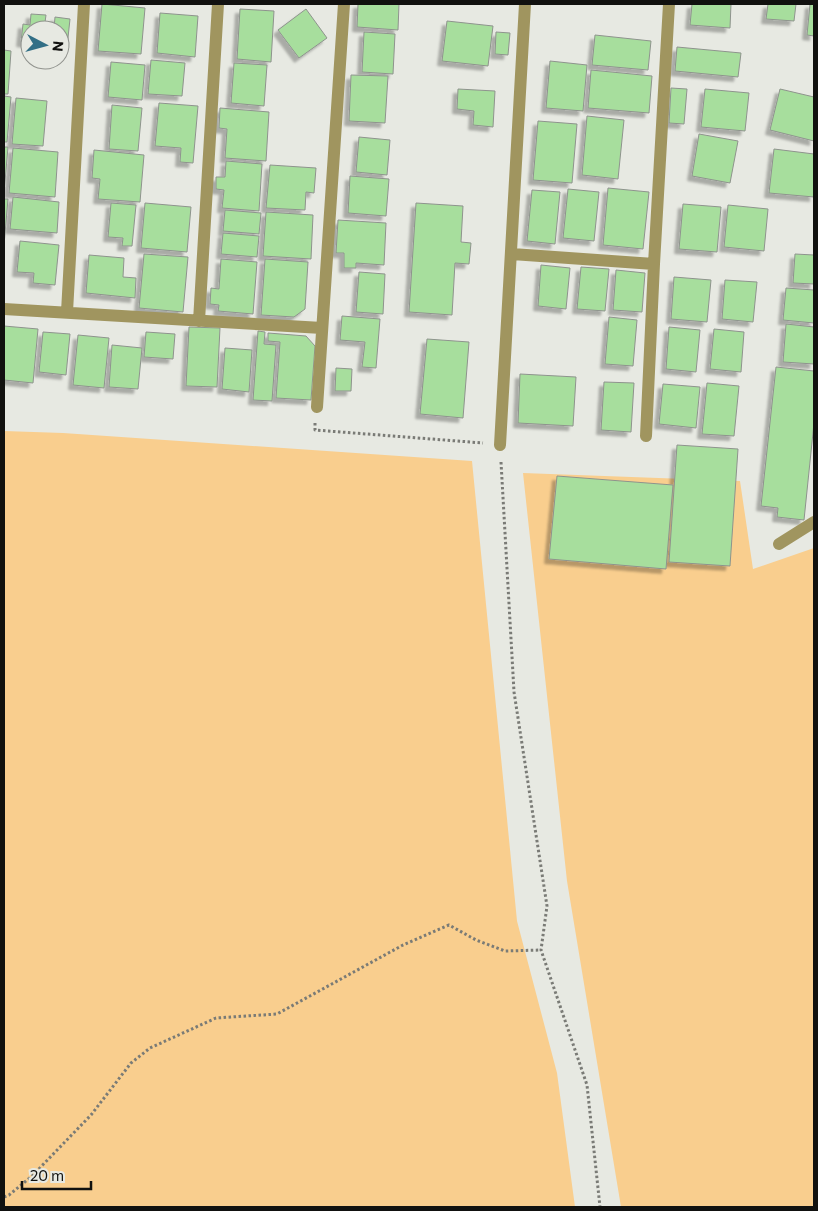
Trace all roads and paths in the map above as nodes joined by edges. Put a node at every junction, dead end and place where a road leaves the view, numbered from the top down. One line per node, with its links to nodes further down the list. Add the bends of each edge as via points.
1 (84, 4): 9 (street)
2 (218, 4): 10 (street)
3 (344, 4): 11 (street)
4 (525, 4): 6 (street)
5 (668, 4): 7 (street)
6 (512, 254): 7 (street); 14 (street)
7 (654, 264): 13 (street)
8 (4, 309): 9 (street)
9 (67, 312): 10 (street)
10 (198, 321): 11 (street)
11 (322, 328): 12 (street)
12 (317, 407): 14 (path, via 315,430)
13 (646, 436)
14 (500, 445): 17 (path, via 514,692 547,906)
15 (814, 522): 16 (street)
16 (779, 544)
17 (541, 950): 18 (path, via 505,951 449,925 403,944 277,1014 216,1018 150,1048 131,1063 91,1115 32,1176); 19 (path, via 587,1085)
18 (4, 1197)
19 (600, 1207)

